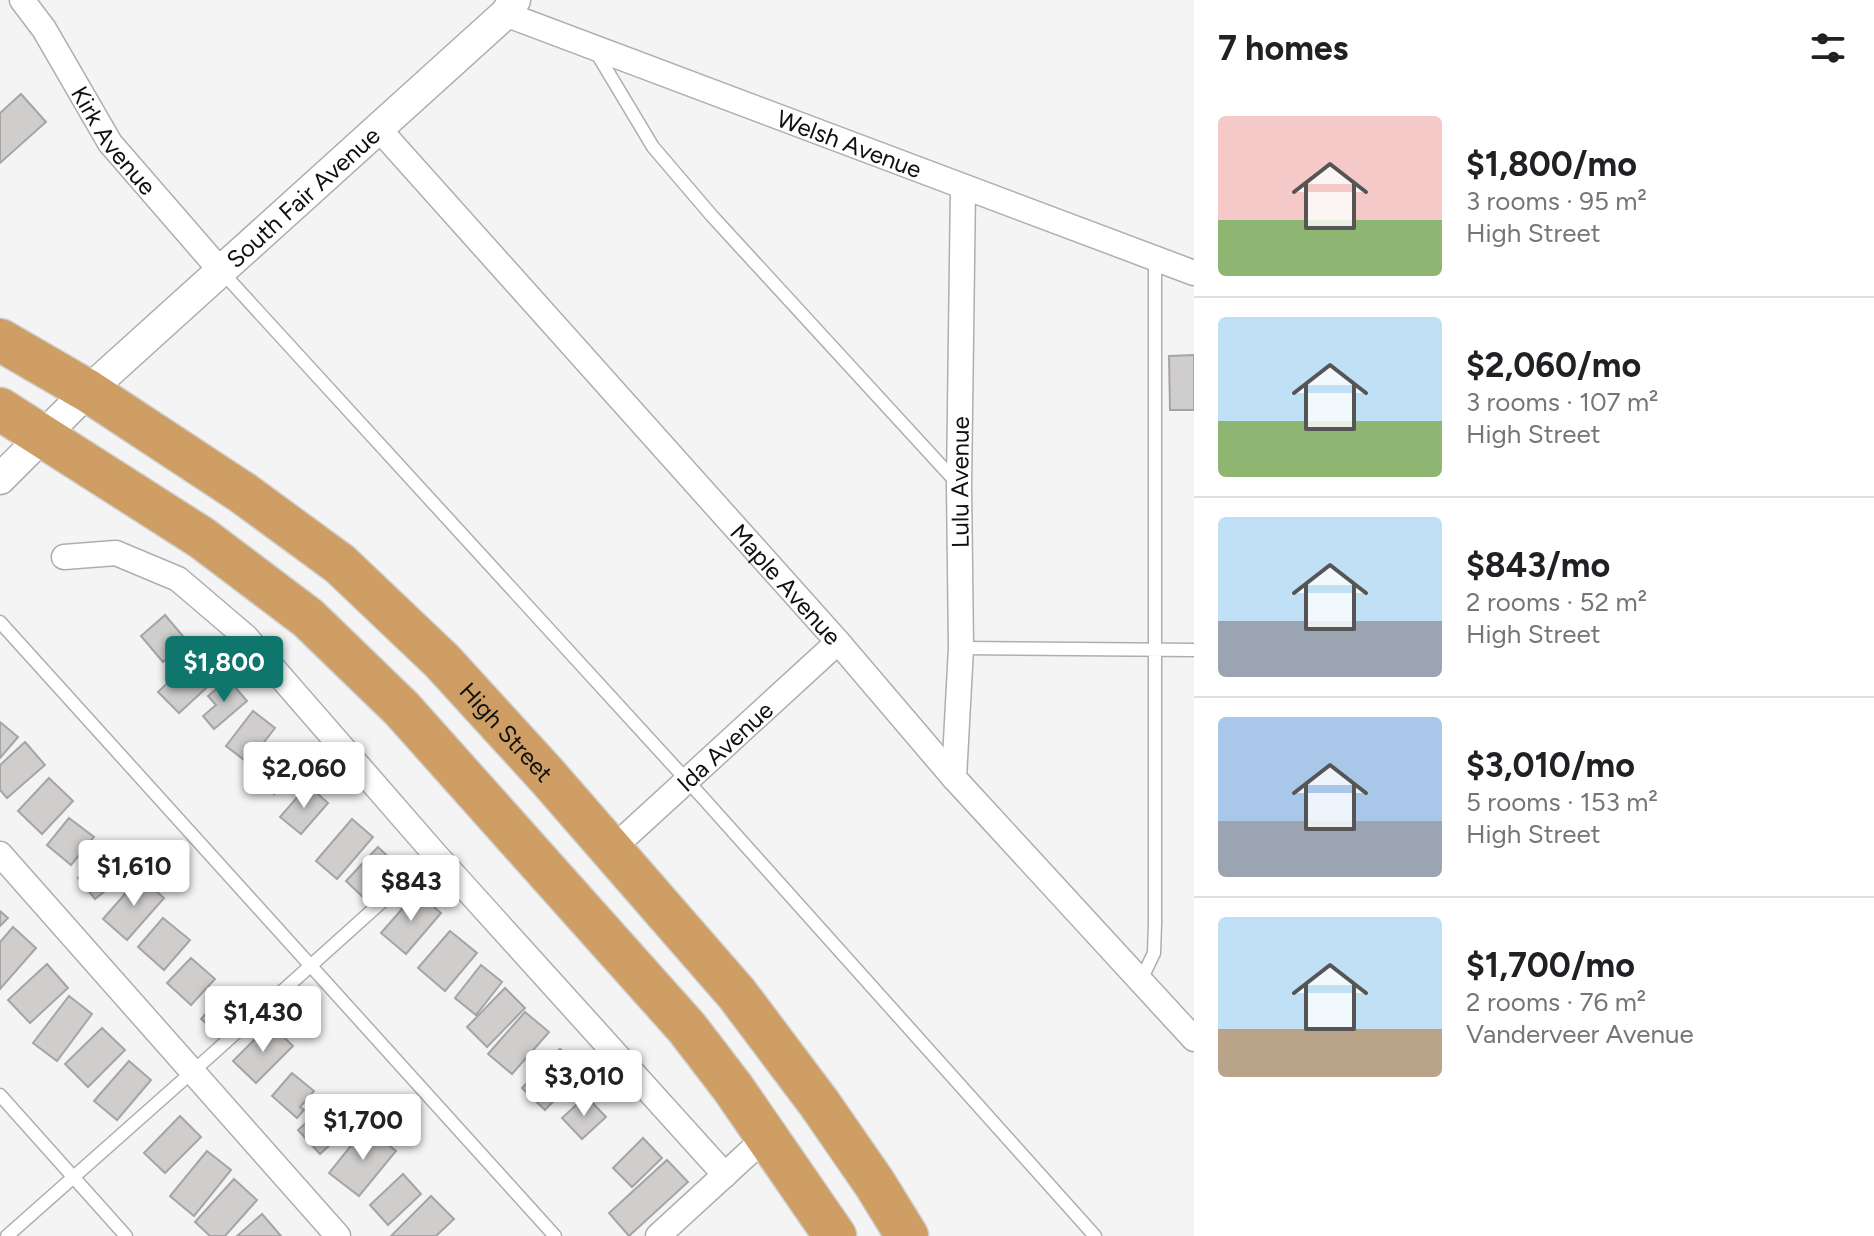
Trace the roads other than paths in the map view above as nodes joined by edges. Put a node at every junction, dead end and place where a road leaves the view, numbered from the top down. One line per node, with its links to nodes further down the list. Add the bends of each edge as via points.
1 (22, 0): 7 (street, Kirk Avenue, via 110,143)
2 (510, 7): 3 (street, Welsh Avenue); 4 (street, South Fair Avenue)
3 (592, 46): 5 (street, Welsh Avenue); 14 (lane, via 653,147)
4 (378, 128): 7 (street, South Fair Avenue); 17 (street, Maple Avenue)
5 (963, 187): 6 (street, Welsh Avenue); 14 (street, Lulu Avenue)
6 (1155, 259): 8 (street, Welsh Avenue); 19 (lane)
7 (221, 271): 10 (street, South Fair Avenue); 22 (lane)
8 (1194, 273)
9 (0, 340): 10 (highway, High Street)
10 (88, 391): 12 (street, South Fair Avenue); 23 (highway, High Street, via 340,564 442,661)
11 (0, 409): 12 (highway)
12 (42, 436): 13 (street, South Fair Avenue); 31 (highway, via 202,538 308,618 402,709 687,1028)
13 (0, 479)
14 (959, 485): 18 (street, Lulu Avenue)
15 (64, 557): 25 (street, via 116,553 178,579 246,637)
16 (0, 622): 26 (lane)
17 (838, 642): 21 (street, Maple Avenue); 22 (street, Ida Avenue)
18 (961, 648): 19 (lane); 21 (street, Lulu Avenue)
19 (1156, 650): 20 (lane); 27 (lane, via 1154,953)
20 (1194, 650)
21 (954, 778): 27 (street, Maple Avenue)
22 (687, 780): 23 (street, Ida Avenue); 41 (lane)
23 (611, 850): 40 (highway, High Street, via 737,994 819,1103)
24 (0, 854): 29 (street)
25 (435, 854): 26 (lane); 32 (street)
26 (312, 965): 29 (lane); 37 (lane)
27 (1141, 980): 28 (street, Maple Avenue)
28 (1194, 1039)
29 (192, 1072): 33 (lane); 36 (street)
30 (0, 1095): 33 (lane)
31 (766, 1137): 32 (street); 39 (highway)
32 (725, 1175): 38 (street)
33 (74, 1177): 34 (lane); 35 (lane)
34 (7, 1236)
35 (126, 1236)
36 (338, 1236)
37 (555, 1236)
38 (658, 1236)
39 (835, 1236)
40 (907, 1236)
41 (1095, 1236)

